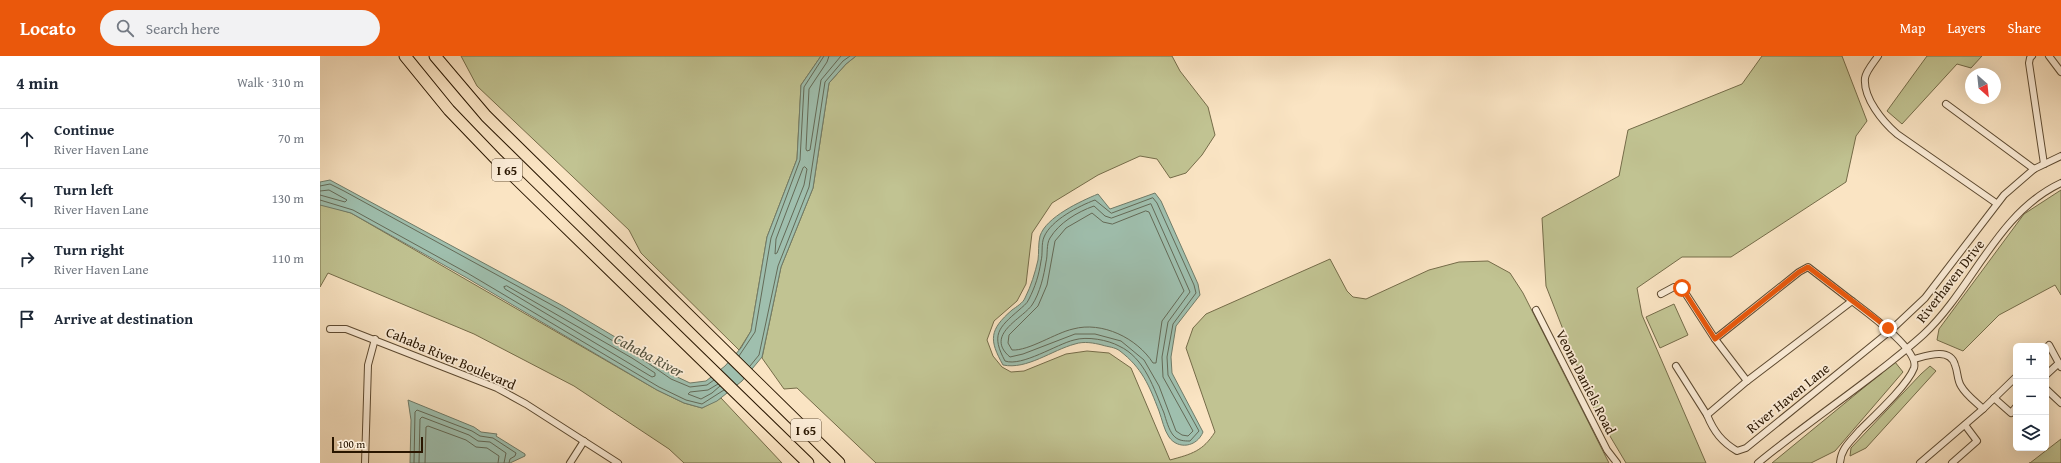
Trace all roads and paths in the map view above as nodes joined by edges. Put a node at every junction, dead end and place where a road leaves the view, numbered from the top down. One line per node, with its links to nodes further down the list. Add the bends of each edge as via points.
1 (405, 56): 39 (highway, I 65, via 475,137)
2 (435, 56): 40 (highway, I 65, via 486,116)
3 (1878, 56): 12 (street, via 1865,76 1873,106 1883,122)
4 (2032, 56): 9 (street, via 2029,63)
5 (2048, 56): 6 (street)
6 (2061, 72)
7 (1946, 104): 10 (street)
8 (2061, 156): 9 (street, River Haven Lane)
9 (2044, 164): 10 (street, River Haven Lane)
10 (2034, 169): 12 (street, River Haven Lane)
11 (2061, 183): 21 (street, Riverhaven Drive, via 2022,209 2008,224 1954,300)
12 (1996, 203): 17 (street, River Haven Lane, via 1925,298)
13 (1661, 294): 19 (street, via 1674,287 1682,288)
14 (1852, 301): 17 (street); 19 (street, via 1808,267); 27 (street)
15 (1536, 310): 41 (street, Veona Daniels Road, via 1607,450)
16 (330, 329): 18 (street, Cahaba River Boulevard, via 346,329)
17 (1890, 330): 21 (street); 33 (street, River Haven Lane, via 1746,448 1737,451 1729,446 1713,429)
18 (375, 339): 35 (street, Cahaba River Boulevard, via 497,388); 36 (street, via 368,365)
19 (1715, 339): 27 (street)
20 (2049, 345): 23 (street)
21 (1906, 350): 22 (street); 42 (street, Riverhaven Drive)
22 (1914, 359): 31 (street, via 1932,354 1950,357 1955,363 1961,386); 43 (street, via 1914,368 1902,385 1843,449)
23 (2060, 365): 25 (street)
24 (1676, 366): 33 (street, River Haven Lane)
25 (2049, 373)
26 (2014, 379): 29 (street)
27 (1747, 380): 33 (street)
28 (2049, 392): 30 (street)
29 (1994, 398): 31 (street); 32 (street, via 2011,413)
30 (2061, 403)
31 (1983, 409): 34 (street)
32 (2013, 411)
33 (1708, 415)
34 (1965, 424): 44 (street); 45 (street, via 1977,442)
35 (584, 441): 37 (street); 38 (street, Cahaba River Boulevard)
36 (366, 463)
37 (570, 463)
38 (618, 463)
39 (808, 463)
40 (839, 463)
41 (1617, 463)
42 (1758, 463)
43 (1840, 463)
44 (1920, 463)
45 (1952, 463)

